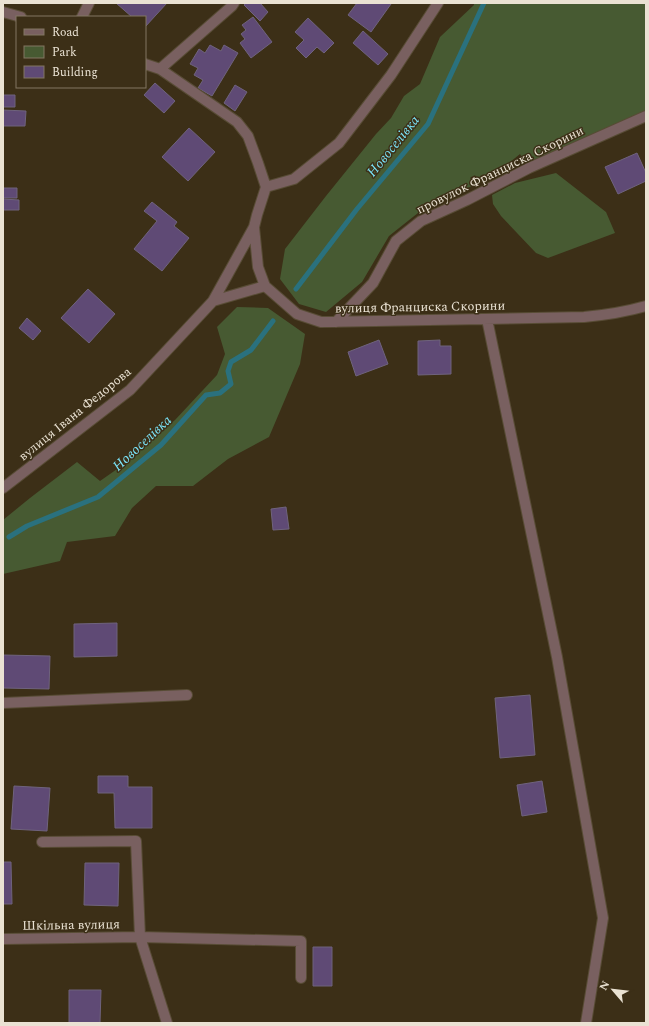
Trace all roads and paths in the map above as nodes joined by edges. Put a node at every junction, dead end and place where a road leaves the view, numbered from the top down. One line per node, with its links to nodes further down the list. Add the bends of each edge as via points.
1 (89, 3): 6 (street)
2 (234, 3): 8 (street)
3 (438, 3): 10 (street, via 391,75 339,143 294,179)
4 (3, 12): 5 (street)
5 (17, 16)
6 (82, 16)
7 (146, 64): 8 (street)
8 (160, 69): 10 (street, via 237,122 248,136)
9 (646, 116): 16 (street, провулок Франциска Скорини, via 529,168 421,221 396,241 373,283)
10 (266, 187): 11 (street, вулиця Івана Федорова)
11 (254, 227): 12 (street, вулиця Франциска Скорини, via 258,267); 13 (street, вулиця Івана Федорова)
12 (265, 286): 13 (street); 16 (street, вулиця Франциска Скорини, via 297,314 321,322)
13 (213, 301): 17 (street, вулиця Івана Федорова, via 130,390)
14 (646, 306): 15 (street, вулиця Франциска Скорини, via 621,313 584,317)
15 (488, 319): 16 (street, вулиця Франциска Скорини); 25 (street, via 557,657 604,918)
16 (336, 322)
17 (3, 488)
18 (187, 695): 19 (street)
19 (3, 703)
20 (42, 842): 21 (street, via 136,841)
21 (140, 937): 22 (street, Шкільна вулиця); 23 (street, Шкільна вулиця, via 301,941); 24 (street)
22 (3, 939)
23 (301, 978)
24 (167, 1023)
25 (586, 1023)

